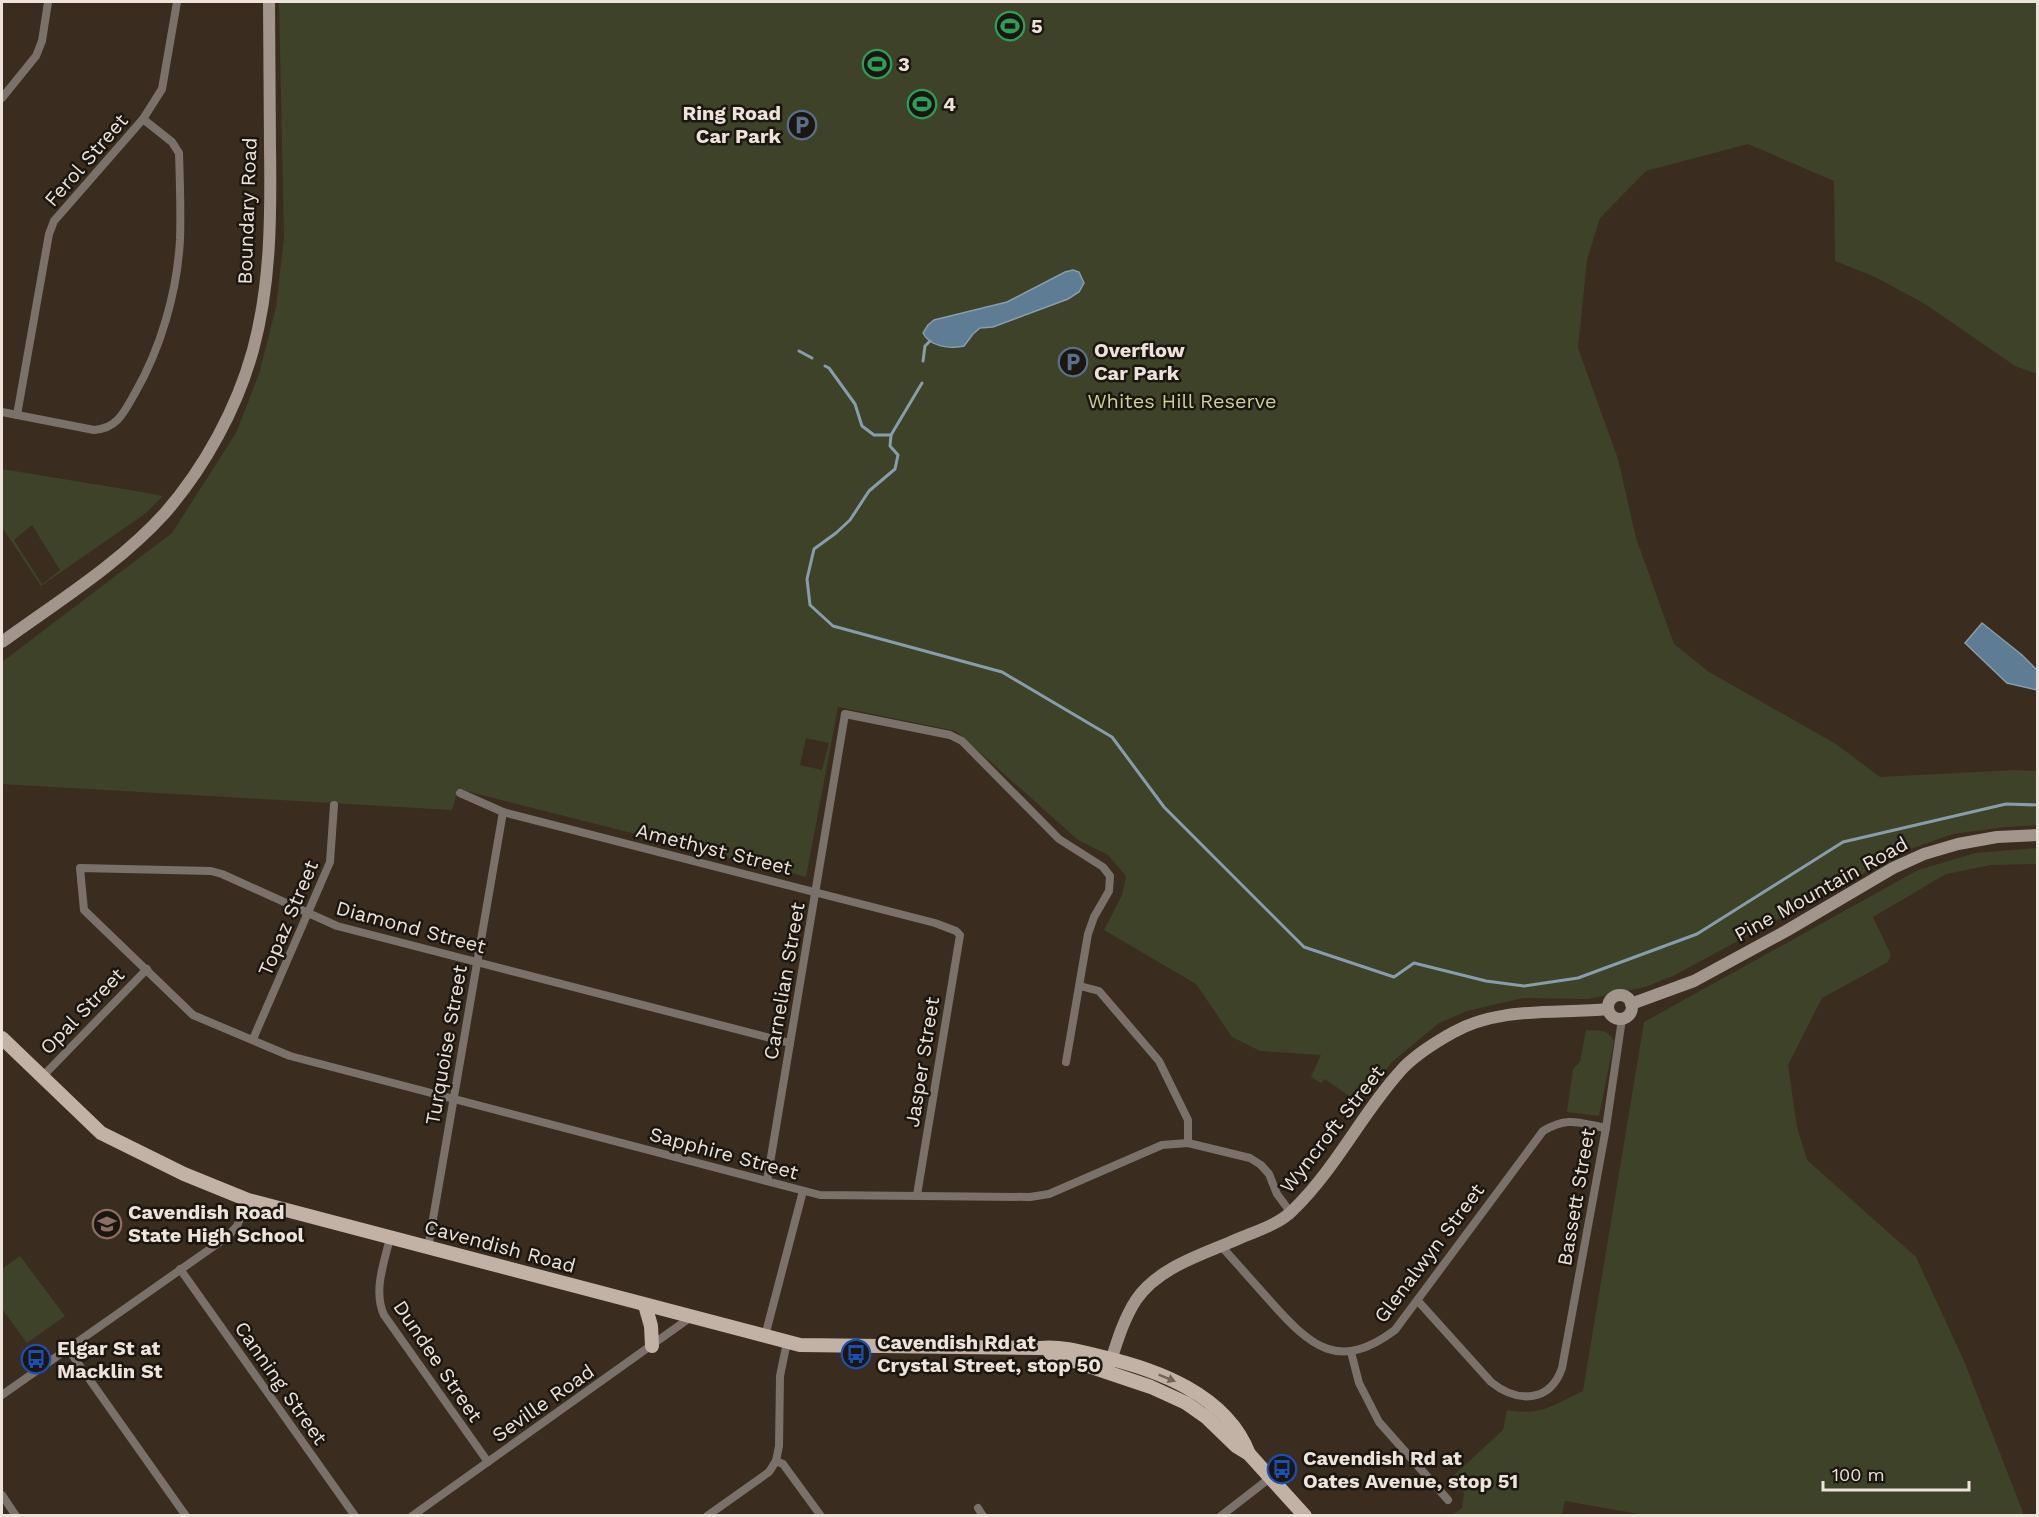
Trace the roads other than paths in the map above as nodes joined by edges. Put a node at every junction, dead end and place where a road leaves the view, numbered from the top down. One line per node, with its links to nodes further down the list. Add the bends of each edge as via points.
1 (48, 2): 4 (street, via 36,56)
2 (177, 2): 5 (street, Ferol Street, via 162,89)
3 (269, 2): 8 (street, Boundary Road, via 268,257 253,351 229,415 200,467 165,513 119,556)
4 (2, 98)
5 (143, 119): 7 (street, Ferol Street, via 54,221); 7 (street, via 172,142 179,153 180,241 169,308 155,351 122,414 106,429)
6 (2, 412): 7 (street)
7 (17, 415)
8 (2, 642)
9 (460, 793): 11 (street, Amethyst Street)
10 (334, 805): 14 (street, Topaz Street, via 330,862)
11 (503, 813): 13 (street, Amethyst Street); 16 (street, Turquoise Street)
12 (2037, 835): 19 (street, Pine Mountain Road, via 1997,837 1924,854 1694,981)
13 (816, 892): 15 (street, Amethyst Street, via 935,923); 18 (street, Carnelian Street, via 845,714 950,735 962,741 1059,839 1103,867 1110,876 1109,891 1088,934); 24 (street, Carnelian Street)
14 (308, 913): 16 (street, Diamond Street, via 337,926); 17 (street, Diamond Street, via 211,871 80,868 84,910); 23 (street, Topaz Street)
15 (960, 935): 32 (street, Jasper Street)
16 (477, 962): 24 (street, Diamond Street); 27 (street, Turquoise Street)
17 (147, 969): 23 (street, Sapphire Street, via 193,1015); 26 (street, Opal Street)
18 (1080, 986): 25 (street); 29 (street, via 1099,991 1159,1061 1188,1120)
19 (1631, 1004): 20 (street, via 1626,997 1617,996); 21 (street, via 1630,1013)
20 (1608, 1009): 21 (street, via 1613,1017); 34 (street, Wyncroft Street, via 1504,1015 1454,1031 1430,1046 1405,1066)
21 (1622, 1018): 28 (street, Bassett Street)
22 (2, 1038): 26 (main road, Cavendish Road)
23 (253, 1040): 27 (street, Sapphire Street, via 290,1056)
24 (790, 1043): 30 (street, Carnelian Street)
25 (1066, 1062)
26 (42, 1077): 33 (main road, Cavendish Road, via 108,1137)
27 (454, 1099): 30 (street, Sapphire Street); 37 (street, Turquoise Street)
28 (1606, 1128): 39 (street, Glenalwyn Street, via 1558,1122 1543,1131); 39 (street, Bassett Street, via 1558,1381 1532,1396 1503,1392)
29 (1188, 1143): 32 (street, Sapphire Street, via 1162,1145 1049,1194); 34 (street, Sapphire Street, via 1250,1158 1261,1165)
30 (767, 1181): 31 (street, Sapphire Street)
31 (803, 1191): 32 (street, Sapphire Street, via 820,1195); 42 (street)
32 (917, 1195)
33 (248, 1200): 35 (main road, Cavendish Road); 38 (street, via 231,1234)
34 (1291, 1213): 36 (street, Wyncroft Street)
35 (390, 1238): 37 (main road, Cavendish Road); 50 (street, Dundee Street, via 379,1288 381,1309)
36 (1222, 1247): 46 (street, Glenalwyn Street, via 1293,1327 1314,1344); 47 (street, Wyncroft Street, via 1166,1272 1144,1289 1131,1309)
37 (428, 1248): 40 (main road, Cavendish Road)
38 (180, 1269): 45 (street); 56 (street, Canning Street)
39 (1418, 1301): 46 (street, Glenalwyn Street, via 1380,1342)
40 (645, 1305): 41 (main road, Cavendish Road); 44 (main road)
41 (691, 1317): 42 (main road, Cavendish Road); 44 (street, Seville Road)
42 (765, 1336): 43 (main road, Cavendish Road)
43 (787, 1342): 47 (main road, Cavendish Road, via 816,1346 1055,1347); 49 (street, via 780,1376)
44 (652, 1346): 50 (street, Seville Road)
45 (68, 1349): 48 (street); 55 (street)
46 (1351, 1352): 53 (street, via 1359,1383 1379,1422)
47 (1110, 1365): 51 (main road, Cavendish Road, via 1164,1377 1197,1394 1232,1424 1249,1454)
48 (2, 1395)
49 (776, 1461): 58 (street, via 769,1472); 59 (street, via 783,1464)
50 (488, 1462): 57 (street, Seville Road)
51 (1270, 1478): 60 (street); 61 (main road, Cavendish Road)
52 (2, 1495): 54 (street)
53 (1448, 1500)
54 (16, 1515)
55 (186, 1515)
56 (355, 1515)
57 (412, 1515)
58 (707, 1515)
59 (821, 1515)
60 (1221, 1515)
61 (1305, 1515)

